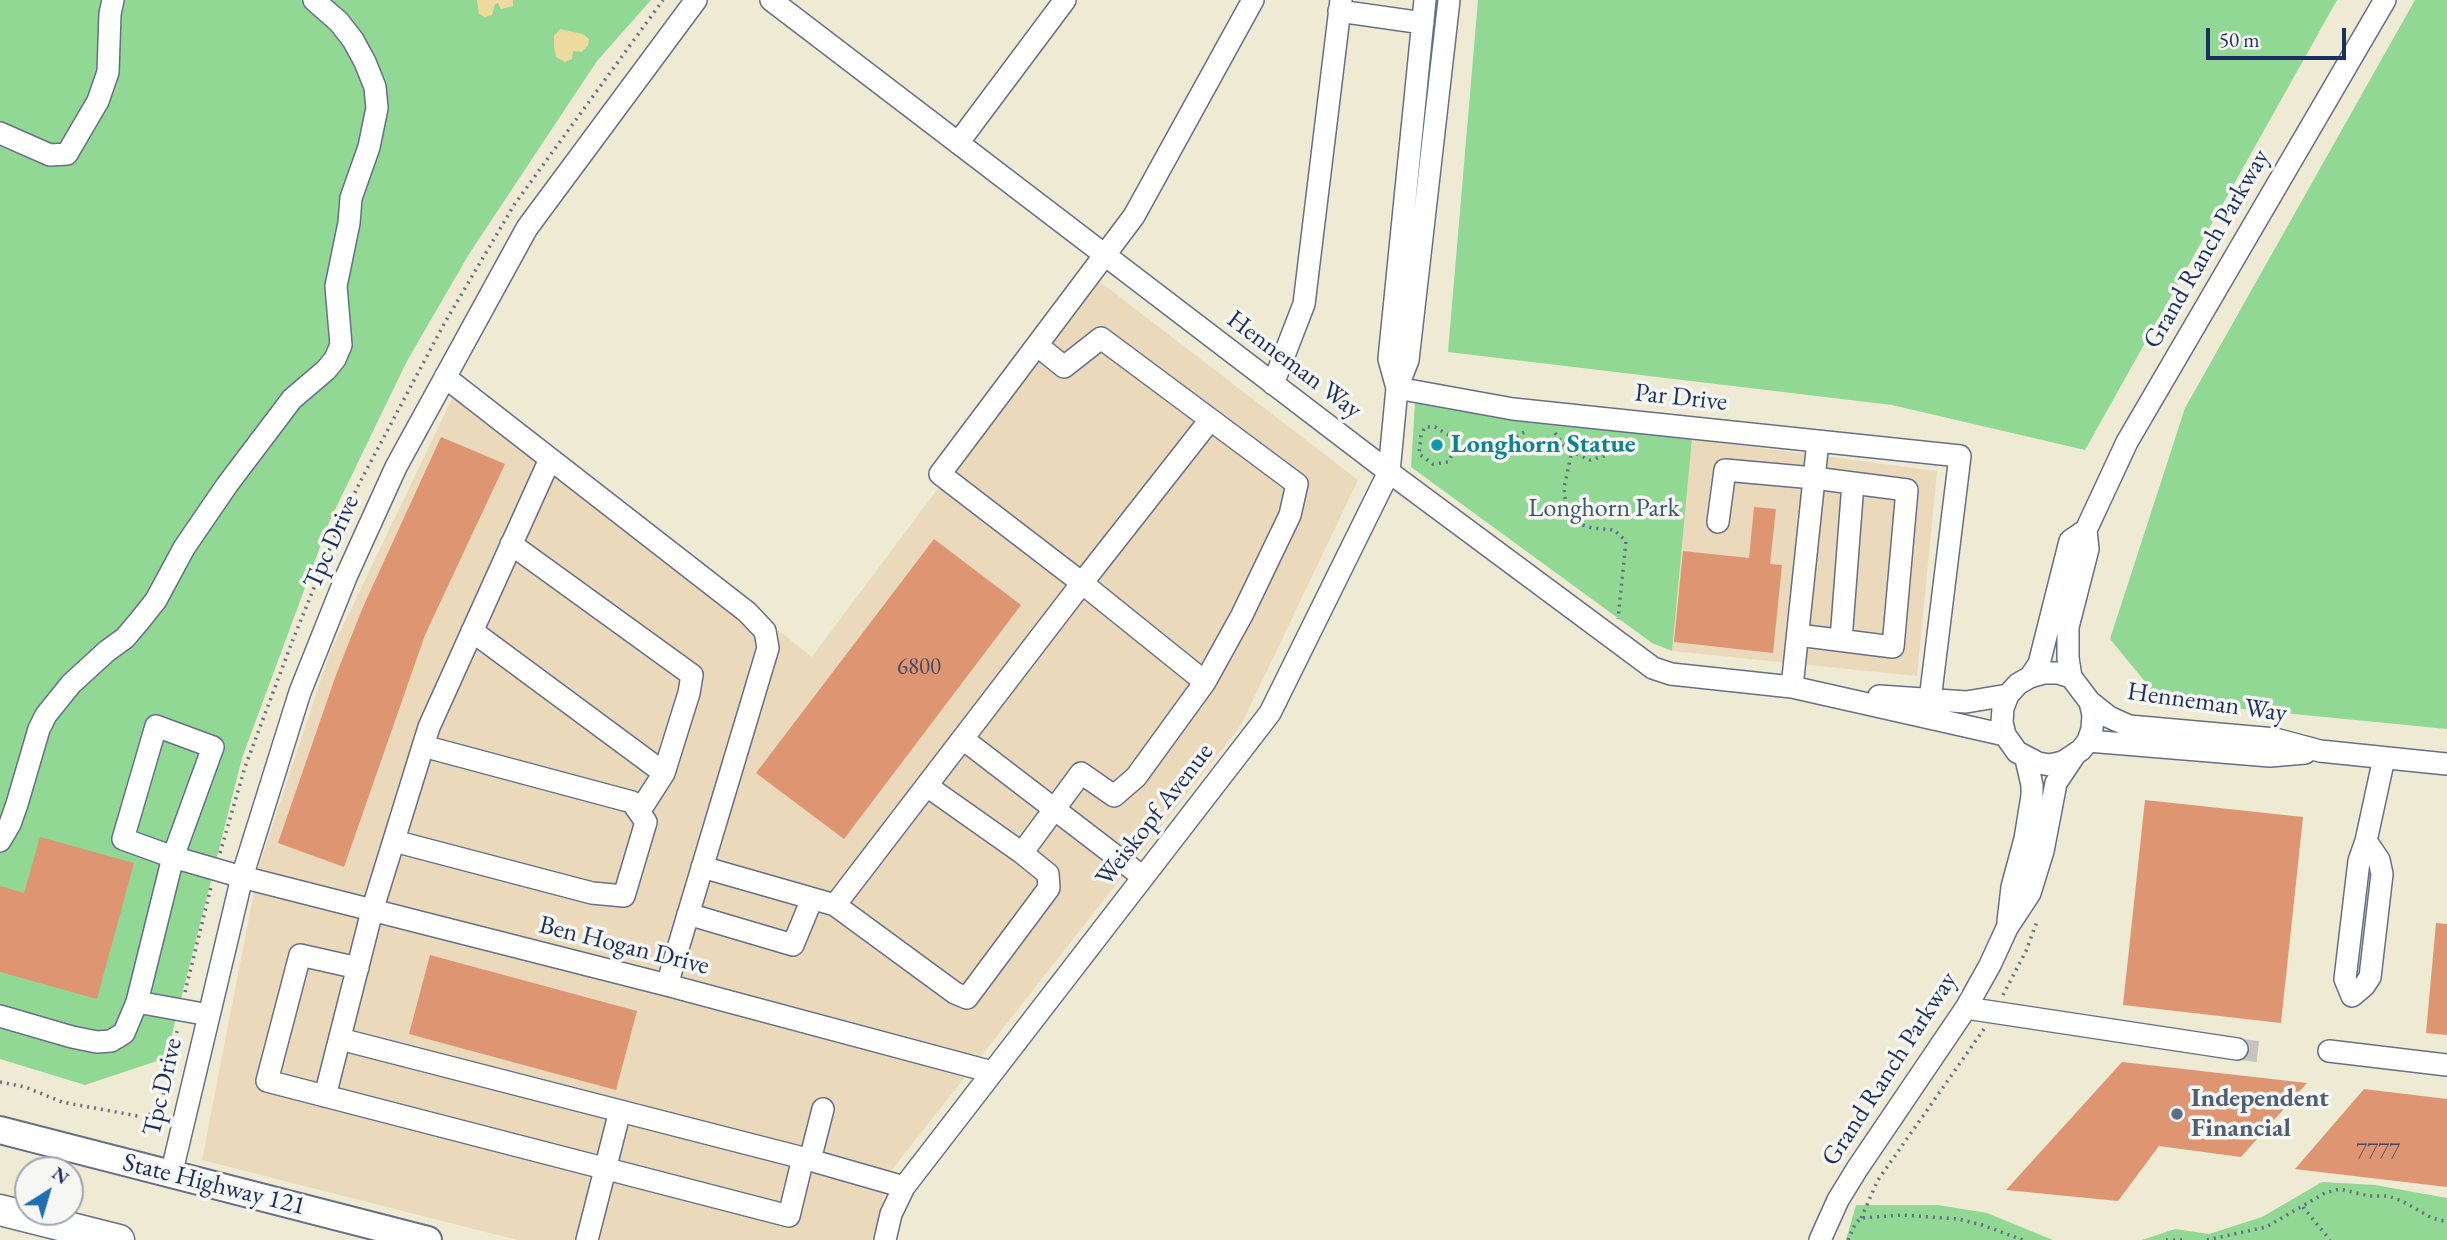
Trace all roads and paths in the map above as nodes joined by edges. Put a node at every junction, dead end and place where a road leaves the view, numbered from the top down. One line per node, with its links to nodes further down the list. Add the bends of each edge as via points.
1 (113, 0): 12 (street, via 108,72 98,101 68,154 50,155)
2 (314, 0): 58 (street, via 353,40 375,87 377,108 351,198 336,286 341,345 335,359 292,399 227,485 141,620 71,684 46,715)
3 (696, 0): 16 (street, Tpc Drive, via 527,228)
4 (771, 0): 13 (street, Henneman Way)
5 (1065, 0): 13 (street)
6 (1253, 0): 14 (street, via 1135,216)
7 (1426, 0): 11 (street)
8 (1449, 0): 18 (street, via 1408,360)
9 (2385, 0): 31 (street, Grand Ranch Parkway, via 2127,442)
10 (1340, 6): 11 (street); 17 (street, via 1304,304)
11 (1423, 23): 18 (street, via 1389,359)
12 (0, 133)
13 (958, 143): 14 (street, Henneman Way)
14 (1104, 255): 15 (street); 17 (street, Henneman Way)
15 (1037, 345): 19 (street, via 1064,367 1101,338); 33 (street, via 940,474)
16 (445, 377): 26 (street); 64 (street, Tpc Drive, via 396,467 346,577 300,692)
17 (1273, 384): 27 (street, Henneman Way)
18 (1397, 387): 24 (street, Par Drive, via 1513,409); 27 (street, Weiskopf Avenue)
19 (1210, 419): 33 (street); 40 (street, via 1297,484 1290,515)
20 (1532, 427): 22 (path, via 1494,449 1480,451)
21 (1545, 428): 25 (path, via 1556,433)
22 (1451, 436): 22 (path, via 1425,427 1419,454 1433,464 1448,462 1454,451)
23 (1627, 439): 25 (path, via 1590,460)
24 (1818, 441): 28 (street); 44 (street, Par Drive, via 1960,456)
25 (1569, 450): 34 (path, via 1566,508 1583,525 1614,530 1626,541)
26 (550, 458): 32 (street); 63 (street, via 747,612 765,631 768,648)
27 (1389, 472): 41 (street, Henneman Way, via 1653,668 1671,674); 65 (street, Weiskopf Avenue, via 1270,713)
28 (1814, 478): 29 (street); 30 (street, via 1725,470); 36 (street)
29 (1853, 483): 37 (street); 37 (street, via 1907,490 1893,647)
30 (1718, 522)
31 (2085, 530): 38 (street, Grand Ranch Parkway, via 2070,541 2039,664); 39 (street, Grand Ranch Parkway, via 2088,549 2068,627)
32 (511, 544): 35 (street); 54 (street, via 692,674)
33 (1082, 583): 40 (street); 47 (street)
34 (1618, 618)
35 (472, 631): 48 (street); 54 (street)
36 (1798, 635): 37 (street); 41 (street)
37 (1841, 640)
38 (2030, 677): 39 (street, via 2058,673); 43 (street)
39 (2071, 677): 45 (street)
40 (1205, 682): 56 (street, via 1136,777 1114,796 1082,773)
41 (1793, 687): 42 (street, Henneman Way)
42 (1818, 693): 44 (street, Henneman Way); 46 (street, Henneman Way)
43 (2008, 695): 44 (street, Henneman Way, via 1966,702); 46 (street, via 2003,708)
44 (1930, 700)
45 (2090, 702): 49 (street, via 2092,729); 50 (street, Henneman Way, via 2129,726 2275,739)
46 (2005, 735): 52 (street)
47 (963, 739): 55 (street); 56 (street)
48 (423, 746): 57 (street, via 632,802); 59 (street)
49 (2081, 749): 50 (street, Henneman Way, via 2270,756); 52 (street, via 2050,765); 70 (street, Grand Ranch Parkway, via 2056,783 2030,893)
50 (2320, 751): 51 (street, Henneman Way)
51 (2384, 758): 53 (street, Henneman Way); 60 (street)
52 (2026, 759): 70 (street, Grand Ranch Parkway, via 2032,796)
53 (2447, 764)
54 (664, 773): 57 (street)
55 (927, 786): 61 (street); 67 (street)
56 (1055, 810): 61 (street); 65 (street)
57 (639, 812): 59 (street, via 646,822 624,896 592,893)
58 (0, 841)
59 (394, 841): 68 (street)
60 (2366, 841): 60 (street, via 2359,861 2345,979 2352,996 2370,977 2382,874)
61 (1023, 853): 67 (street, via 1048,874 1049,888 967,998)
62 (173, 857): 62 (street, Ben Hogan Drive, via 213,747 156,726 123,839); 64 (street, Ben Hogan Drive); 73 (street)
63 (702, 867): 66 (street); 69 (street)
64 (242, 877): 68 (street, Ben Hogan Drive); 75 (street, Tpc Drive)
65 (1143, 877): 81 (street, Weiskopf Avenue)
66 (812, 899): 67 (street); 69 (street, via 793,945)
67 (835, 905)
68 (372, 911): 71 (street); 72 (street, Ben Hogan Drive)
69 (688, 914): 72 (street)
70 (2007, 928): 74 (street, Grand Ranch Parkway)
71 (358, 968): 77 (street); 82 (street, via 300,955 270,1068 267,1081)
72 (667, 985): 81 (street, Ben Hogan Drive)
73 (137, 1002): 75 (street); 76 (street, via 124,1033 111,1041 72,1037)
74 (1966, 1008): 78 (street); 97 (street, Grand Ranch Parkway, via 1867,1151)
75 (209, 1015): 88 (street, Tpc Drive)
76 (0, 1016)
77 (340, 1039): 82 (street); 84 (street)
78 (2237, 1049)
79 (2329, 1051): 80 (street)
80 (2447, 1065)
81 (992, 1072): 89 (street, Weiskopf Avenue)
82 (325, 1096): 87 (street)
83 (823, 1109): 86 (street)
84 (620, 1111): 86 (street); 87 (street)
85 (0, 1130): 88 (main road, State Highway 121)
86 (807, 1159): 87 (street, via 789,1216); 89 (street)
87 (605, 1168): 95 (street)
88 (171, 1175): 94 (main road, State Highway 121)
89 (904, 1187): 96 (street, Weiskopf Avenue)
90 (2303, 1207): 92 (path, via 2329,1191 2344,1189 2392,1197); 102 (path, via 2259,1229); 103 (path)
91 (0, 1210): 93 (highway)
92 (2447, 1222)
93 (118, 1240)
94 (428, 1240)
95 (587, 1240)
96 (884, 1240)
97 (1820, 1240)
98 (1848, 1240): 99 (path, via 1861,1218 1913,1215 1959,1219)
99 (2023, 1240)
100 (2166, 1240): 101 (path)
101 (2183, 1240)
102 (2207, 1240)
103 (2330, 1240)

